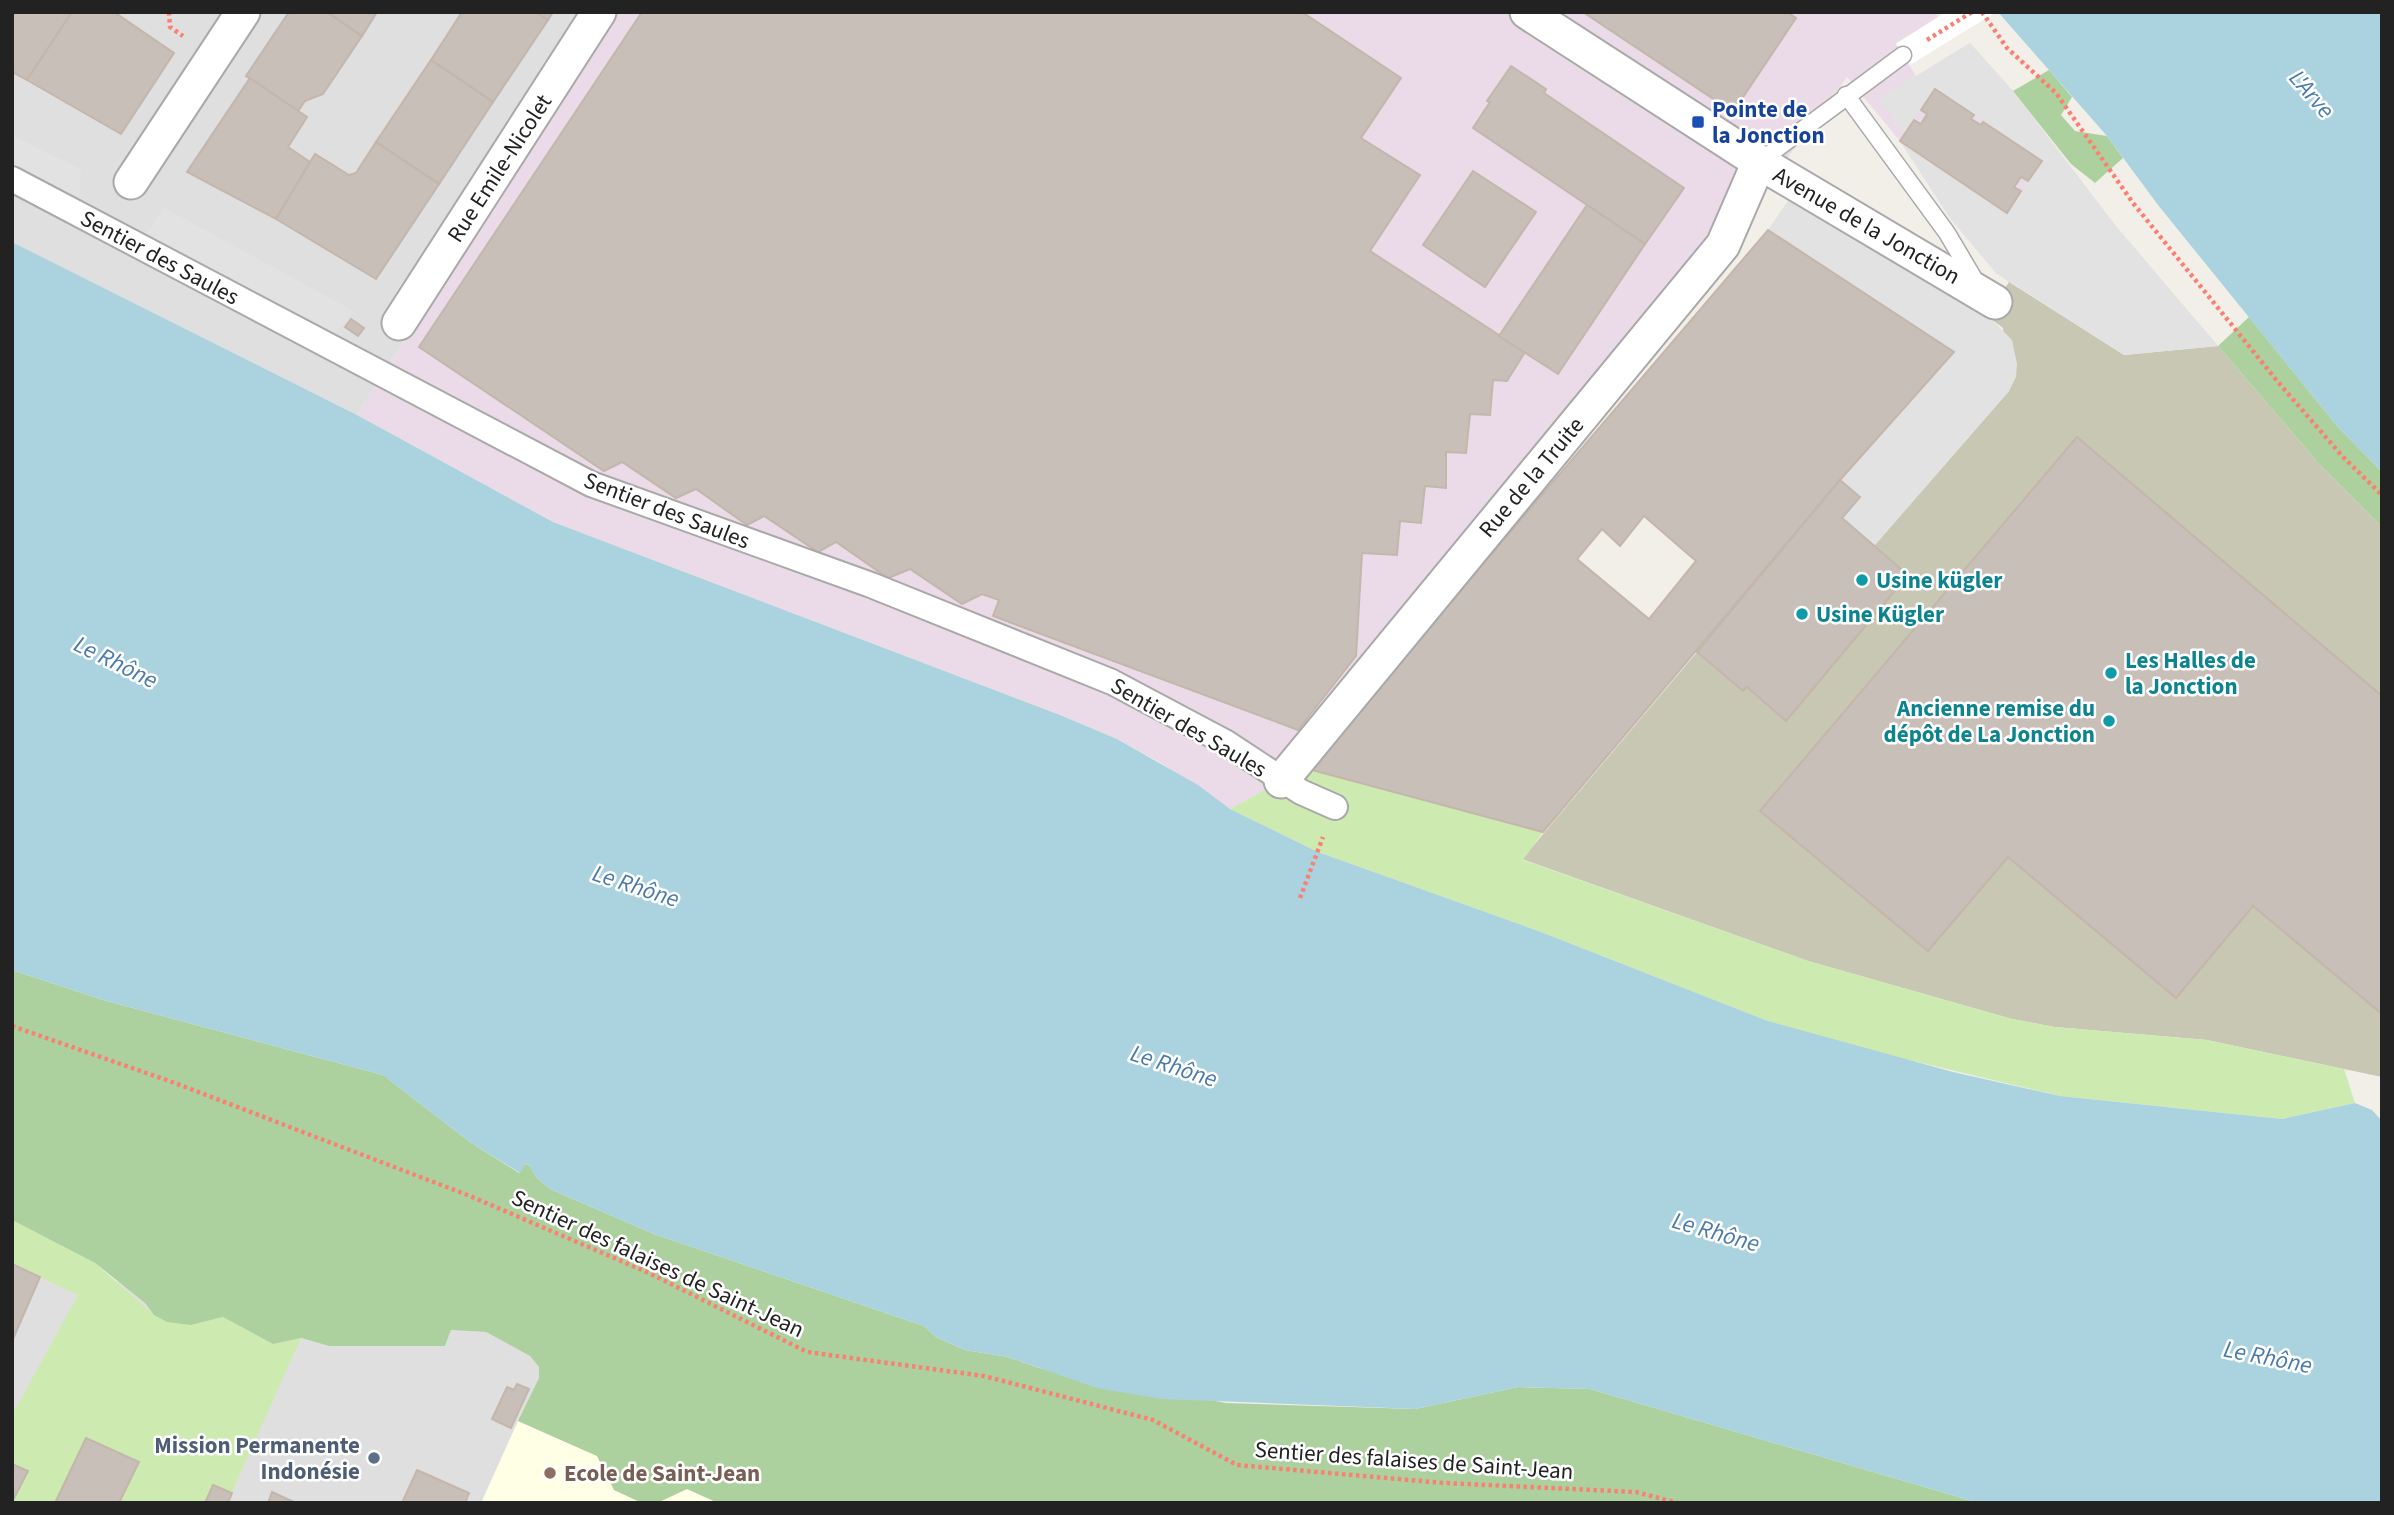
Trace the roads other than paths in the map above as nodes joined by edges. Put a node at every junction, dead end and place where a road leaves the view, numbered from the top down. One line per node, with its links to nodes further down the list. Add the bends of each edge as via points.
1 (243, 12): 8 (street)
2 (599, 12): 10 (street, Rue Emile-Nicolet)
3 (1527, 12): 6 (street, Avenue de la Jonction)
4 (1903, 55): 5 (lane)
5 (1846, 95): 6 (lane); 9 (lane, via 1948,233)
6 (1759, 162): 9 (street, Avenue de la Jonction); 11 (street, Rue de la Truite, via 1723,245)
7 (12, 179): 11 (street, Sentier des Saules, via 591,484 871,585 1112,682 1225,742)
8 (131, 182)
9 (1989, 298)
10 (399, 323)
11 (1281, 780): 12 (street, Sentier des Saules)
12 (1335, 807)

